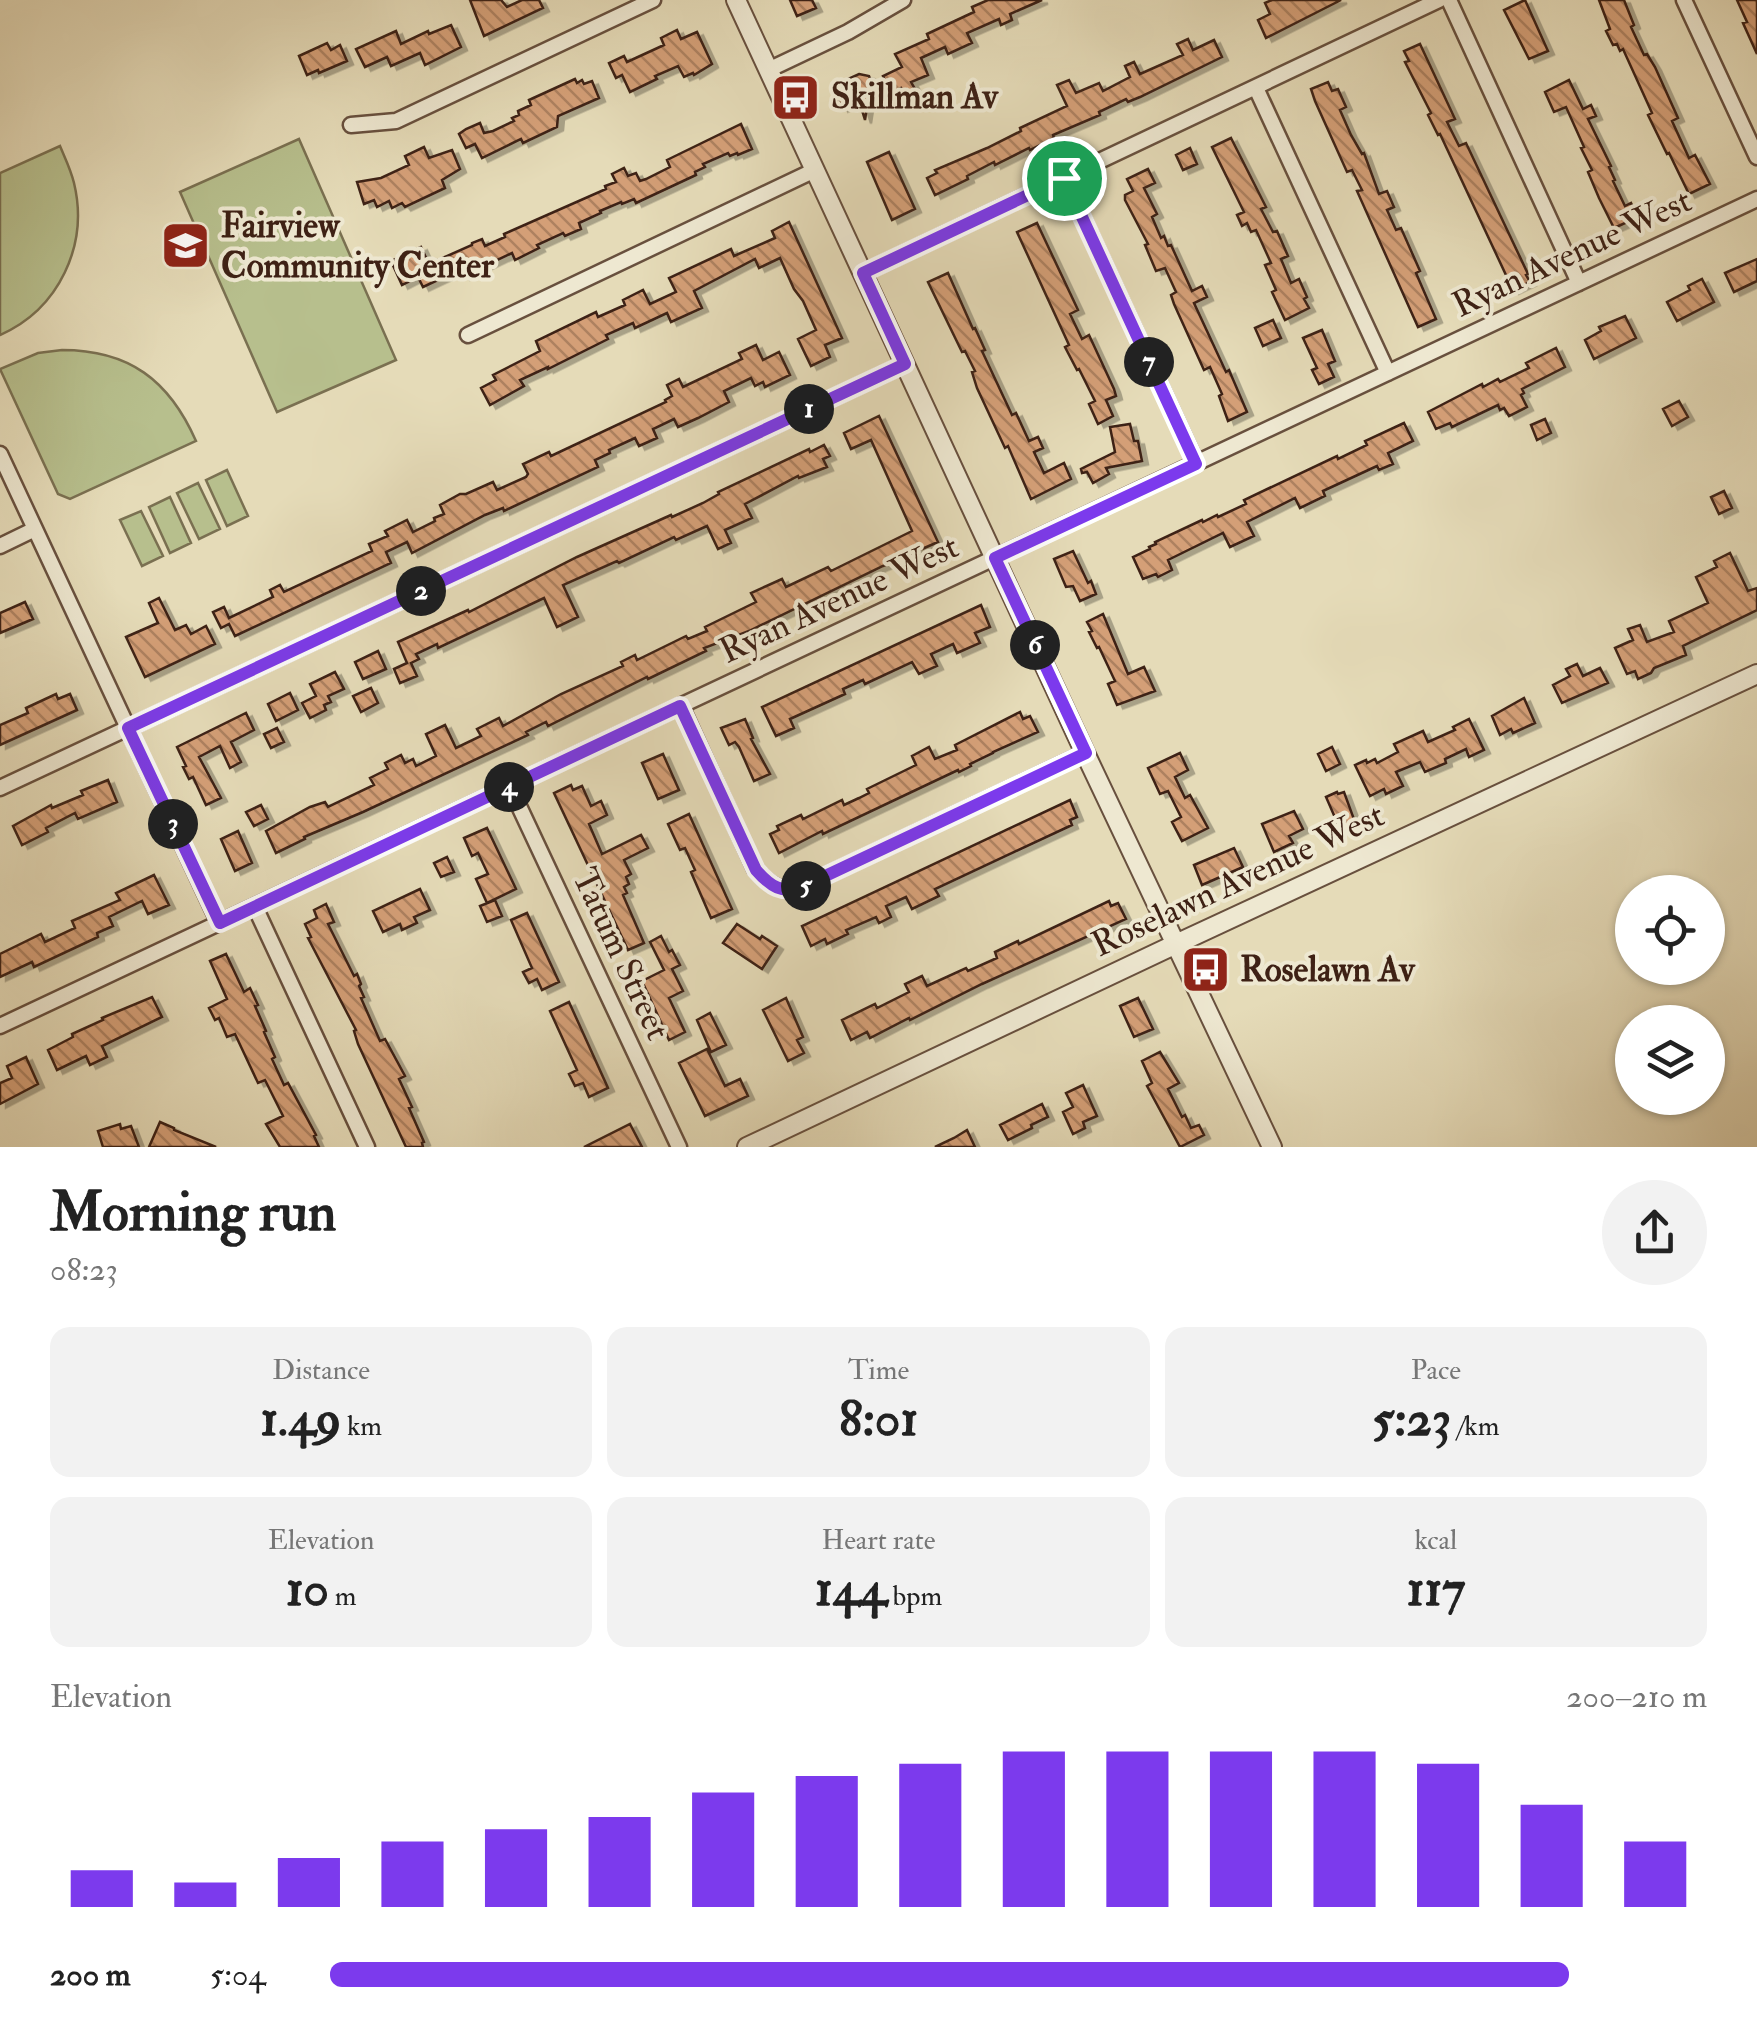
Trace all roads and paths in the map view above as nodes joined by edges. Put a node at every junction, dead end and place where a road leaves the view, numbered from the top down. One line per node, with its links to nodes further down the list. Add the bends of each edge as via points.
1 (654, 0): 9 (street, via 396,121)
2 (736, 0): 7 (street)
3 (904, 0): 7 (street)
4 (1440, 0): 8 (street)
5 (1449, 0): 15 (street)
6 (1684, 0): 10 (street)
7 (768, 70): 11 (street)
8 (1256, 88): 12 (street); 18 (street)
9 (351, 125)
10 (1757, 157)
11 (815, 170): 14 (street); 16 (street)
12 (1064, 178): 14 (street); 20 (street)
13 (1757, 199): 15 (street, Ryan Avenue West)
14 (863, 273): 17 (street)
15 (1579, 283): 18 (street, Ryan Avenue West)
16 (468, 335)
17 (905, 364): 23 (street); 26 (street)
18 (1388, 372): 20 (street, Ryan Avenue West)
19 (0, 454): 21 (street)
20 (1196, 464): 23 (street, Ryan Avenue West)
21 (35, 529): 22 (street); 26 (street)
22 (0, 546)
23 (995, 558): 25 (street, Ryan Avenue West); 27 (street)
24 (1757, 674): 32 (street, Roselawn Avenue West)
25 (680, 706): 27 (street, via 756,870 782,890 804,886); 28 (street, Ryan Avenue West)
26 (128, 728): 29 (street); 31 (street)
27 (1086, 753): 32 (street)
28 (510, 787): 30 (street, Ryan Avenue West); 35 (street, Tatum Street)
29 (0, 788)
30 (254, 907): 31 (street, Ryan Avenue West); 34 (street)
31 (220, 923): 33 (street, Ryan Avenue West)
32 (1176, 944): 36 (street, Roselawn Avenue West); 37 (street)
33 (0, 1026)
34 (367, 1147)
35 (679, 1147)
36 (747, 1147)
37 (1272, 1147)

